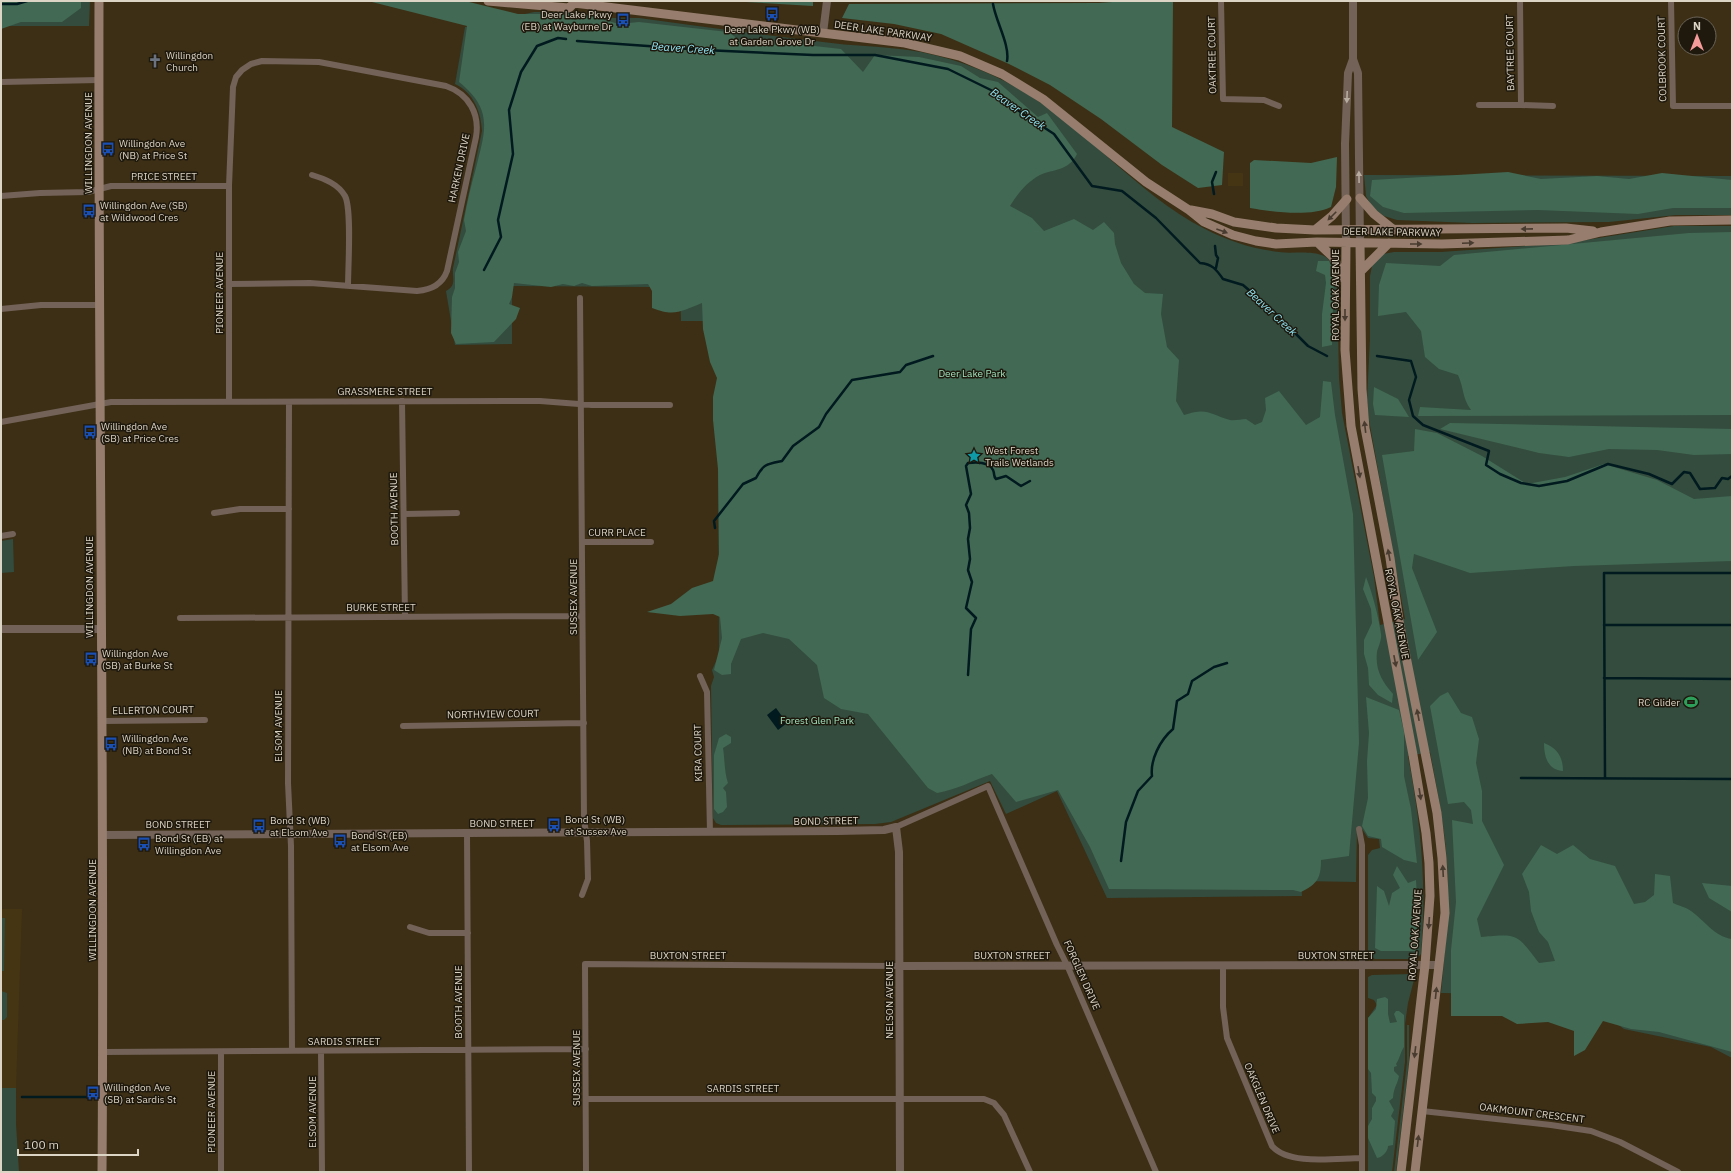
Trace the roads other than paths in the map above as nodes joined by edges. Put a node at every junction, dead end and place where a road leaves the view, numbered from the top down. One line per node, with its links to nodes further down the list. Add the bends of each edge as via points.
1 (99, 1): 12 (main road, WILLINGDON AVENUE)
2 (488, 1): 9 (main road, DEER LAKE PARKWAY)
3 (827, 1): 10 (street)
4 (1221, 1): 15 (street, OAKTREE COURT, via 1223,99 1264,100)
5 (1353, 1): 11 (street, ROYAL OAK AVENUE)
6 (1520, 1): 14 (street, BAYTREE COURT)
7 (1671, 1): 18 (street, COLBROOK COURT, via 1673,106)
8 (571, 3): 9 (main road, DEER LAKE PARKWAY); 10 (main road, DEER LAKE PARKWAY)
9 (557, 4)
10 (823, 33): 25 (main road, DEER LAKE PARKWAY, via 932,48 960,56 1002,74 1043,99 1146,182)
11 (1353, 59): 23 (street, ROYAL OAK AVENUE, one-way to 11, via 1358,73); 24 (street, ROYAL OAK AVENUE, one-way to 24, via 1348,73 1345,144)
12 (99, 80): 13 (street); 21 (main road, WILLINGDON AVENUE)
13 (1, 82)
14 (1521, 105): 16 (street, BAYTREE COURT); 17 (street, BAYTREE COURT)
15 (1279, 106)
16 (1479, 106)
17 (1553, 106)
18 (1732, 106)
19 (312, 175): 39 (street, via 327,180 340,190 348,202)
20 (229, 186): 21 (street, PRICE STREET, via 110,186); 38 (street, PIONEER AVENUE); 39 (street, HARKEN DRIVE, via 234,82 239,73 251,64 262,61 330,63 446,86 462,93 474,111 477,132 443,279 437,285 423,291)
21 (99, 189): 22 (street, PRICE STREET, via 88,192); 41 (main road, WILLINGDON AVENUE)
22 (1, 196)
23 (1360, 198): 29 (street, ROYAL OAK AVENUE); 30 (main road, via 1374,214)
24 (1347, 199): 27 (main road, one-way to 27); 28 (street, ROYAL OAK AVENUE)
25 (1189, 210): 27 (main road, DEER LAKE PARKWAY, via 1212,214 1234,222); 32 (main road, DEER LAKE PARKWAY, one-way to 32, via 1204,222 1244,238 1276,244)
26 (1732, 220): 31 (main road, DEER LAKE PARKWAY, via 1670,221)
27 (1315, 230): 28 (main road, DEER LAKE PARKWAY)
28 (1346, 230): 29 (main road, DEER LAKE PARKWAY); 33 (street, ROYAL OAK AVENUE)
29 (1360, 230): 30 (main road, DEER LAKE PARKWAY); 34 (street, ROYAL OAK AVENUE)
30 (1394, 230): 31 (main road, DEER LAKE PARKWAY, one-way to 30, via 1566,228)
31 (1601, 232): 35 (main road, DEER LAKE PARKWAY, one-way to 31, via 1568,240)
32 (1317, 242): 33 (main road, DEER LAKE PARKWAY); 37 (main road, via 1333,257)
33 (1346, 242): 34 (main road, DEER LAKE PARKWAY); 37 (main road, ROYAL OAK AVENUE)
34 (1360, 243): 35 (main road, DEER LAKE PARKWAY); 36 (main road, ROYAL OAK AVENUE)
35 (1389, 243): 36 (main road)
36 (1361, 271): 85 (main road, ROYAL OAK AVENUE, one-way to 36, via 1445,913 1437,812 1399,621 1365,428 1362,389)
37 (1345, 280): 84 (main road, ROYAL OAK AVENUE, one-way to 84, via 1345,350 1351,426 1426,833 1429,920)
38 (229, 284): 39 (street, HARKEN DRIVE, via 310,283); 43 (street, PIONEER AVENUE)
39 (348, 286)
40 (580, 298): 47 (street, SUSSEX AVENUE)
41 (100, 305): 42 (street, via 41,305); 46 (main road, WILLINGDON AVENUE)
42 (1, 309)
43 (229, 401): 45 (street, GRASSMERE STREET); 46 (street, GRASSMERE STREET)
44 (402, 401): 45 (street, GRASSMERE STREET); 47 (street, GRASSMERE STREET, via 540,401); 53 (street, BOOTH AVENUE)
45 (289, 402): 50 (street, ELSOM AVENUE)
46 (99, 404): 49 (street, GRASSMERE STREET); 63 (main road, WILLINGDON AVENUE)
47 (582, 404): 48 (street, GRASSMERE STREET); 56 (street, SUSSEX AVENUE)
48 (670, 405)
49 (1, 422)
50 (289, 509): 51 (street, via 240,509); 61 (street, ELSOM AVENUE)
51 (214, 513)
52 (457, 513): 53 (street)
53 (404, 514): 59 (street, BOOTH AVENUE)
54 (13, 534): 55 (street)
55 (1, 536)
56 (582, 542): 57 (street, CURR PLACE); 58 (street, SUSSEX AVENUE)
57 (651, 542)
58 (582, 616): 59 (street, BURKE STREET); 67 (street, SUSSEX AVENUE)
59 (406, 617): 61 (street, BURKE STREET)
60 (180, 618): 61 (street, BURKE STREET)
61 (288, 618): 75 (street, ELSOM AVENUE)
62 (1, 628): 63 (street)
63 (101, 629): 66 (main road, WILLINGDON AVENUE)
64 (700, 676): 73 (street, KIRA COURT, via 707,692)
65 (205, 720): 66 (street, ELLERTON COURT)
66 (102, 721): 76 (main road, WILLINGDON AVENUE)
67 (584, 723): 68 (street, NORTHVIEW COURT); 72 (street, SUSSEX AVENUE)
68 (402, 726)
69 (988, 786): 70 (street, BOND STREET); 81 (street, FORGLEN DRIVE)
70 (896, 827): 73 (street, BOND STREET, via 884,830); 86 (street, NELSON AVENUE, via 899,852)
71 (1359, 829): 83 (street, via 1362,845)
72 (586, 832): 73 (street, BOND STREET); 74 (street, BOND STREET); 77 (street, SUSSEX AVENUE, via 588,879)
73 (710, 832)
74 (467, 833): 75 (street, BOND STREET); 79 (street, BOOTH AVENUE)
75 (290, 834): 76 (street, BOND STREET); 89 (street, ELSOM AVENUE)
76 (103, 835): 91 (main road, WILLINGDON AVENUE)
77 (582, 895)
78 (410, 927): 79 (street, via 429,933)
79 (468, 933): 88 (street, BOOTH AVENUE)
80 (585, 964): 86 (street, BUXTON STREET); 87 (street, SUSSEX AVENUE)
81 (1067, 965): 82 (street, BUXTON STREET); 86 (street, BUXTON STREET); 104 (street, FORGLEN DRIVE)
82 (1223, 965): 83 (street, BUXTON STREET); 96 (street, OAKGLEN DRIVE, via 1223,1007 1227,1038 1272,1146 1280,1154 1294,1158)
83 (1362, 965): 84 (street, BUXTON STREET); 96 (street)
84 (1425, 965): 85 (street, BUXTON STREET); 106 (main road, ROYAL OAK AVENUE, one-way to 106)
85 (1439, 965): 95 (main road, ROYAL OAK AVENUE, one-way to 85)
86 (899, 966): 94 (street, NELSON AVENUE)
87 (586, 1048): 88 (street, SARDIS STREET); 93 (street, SUSSEX AVENUE)
88 (468, 1050): 90 (street, SARDIS STREET); 100 (street, BOOTH AVENUE)
89 (292, 1051): 90 (street, SARDIS STREET); 92 (street, SARDIS STREET)
90 (321, 1051): 99 (street, ELSOM AVENUE)
91 (103, 1052): 92 (street, SARDIS STREET); 97 (main road, WILLINGDON AVENUE)
92 (221, 1052): 98 (street, PIONEER AVENUE)
93 (586, 1098): 94 (street, SARDIS STREET); 101 (street, SUSSEX AVENUE)
94 (900, 1098): 102 (street, NELSON AVENUE); 103 (street, SARDIS STREET, via 978,1098 994,1103 1004,1115)
95 (1422, 1111): 107 (main road, ROYAL OAK AVENUE, one-way to 95); 108 (street, OAKMOUNT CRESCENT, via 1591,1131 1620,1142)
96 (1362, 1158): 105 (street)
97 (102, 1172)
98 (221, 1172)
99 (322, 1172)
100 (469, 1172)
101 (586, 1172)
102 (900, 1172)
103 (1030, 1172)
104 (1156, 1172)
105 (1362, 1172)
106 (1401, 1172)
107 (1415, 1172)
108 (1678, 1172)

